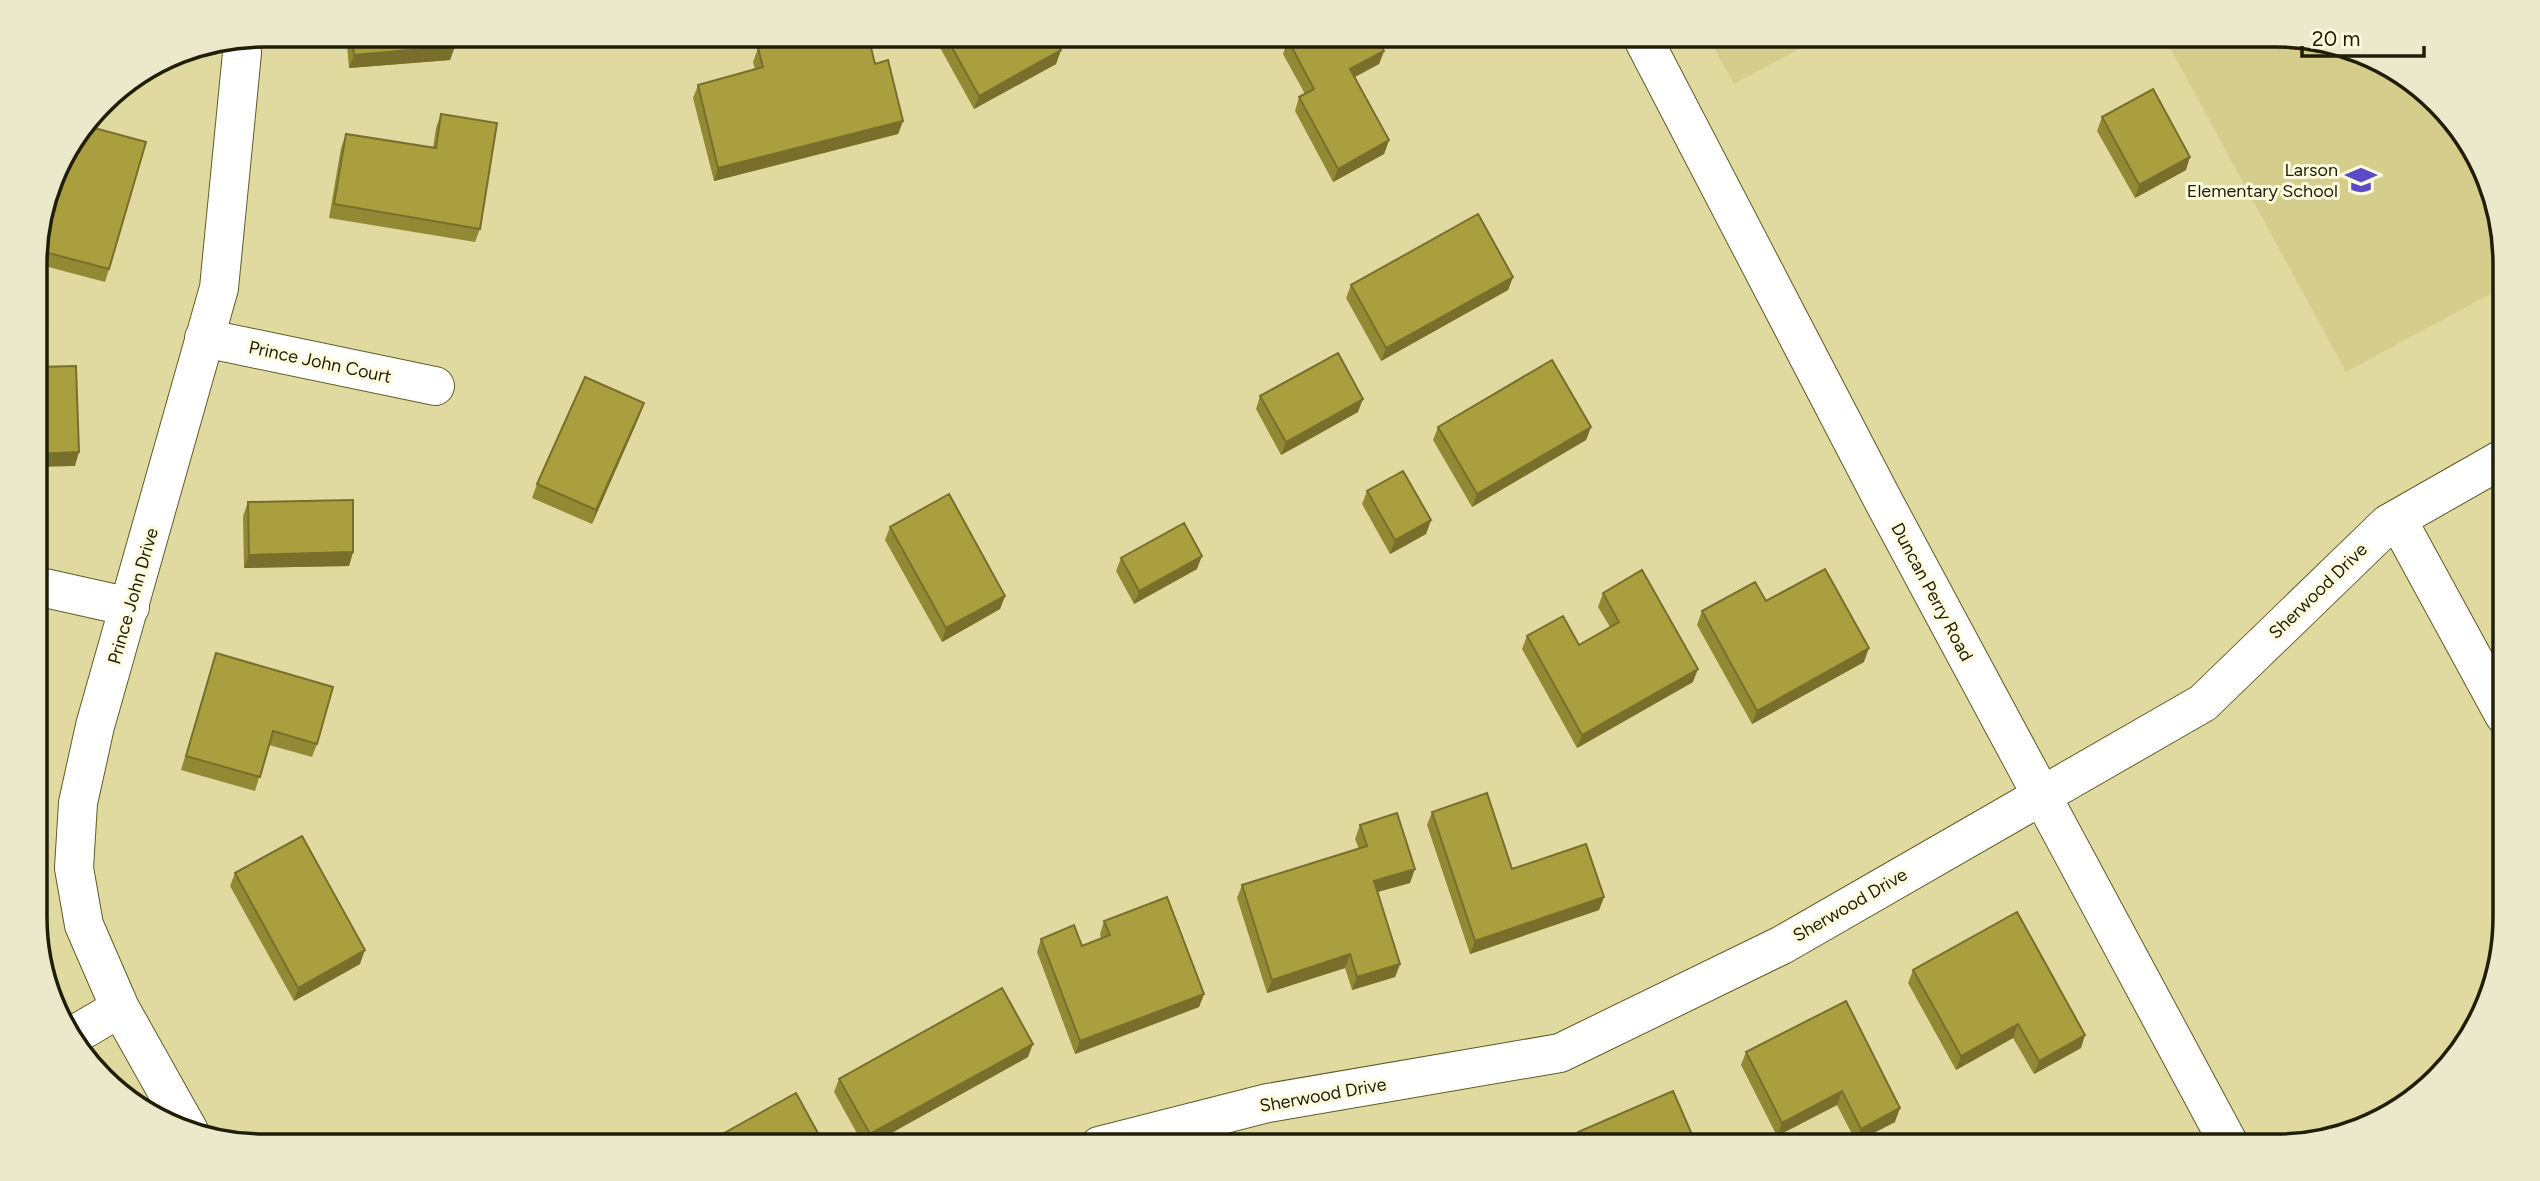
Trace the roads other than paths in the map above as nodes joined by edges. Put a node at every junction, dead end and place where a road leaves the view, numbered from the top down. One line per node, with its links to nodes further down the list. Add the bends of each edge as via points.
1 (1647, 47): 10 (street, Duncan Perry Road)
2 (241, 49): 3 (street, Prince John Drive, via 219,288)
3 (204, 338): 4 (street, Prince John Court); 8 (street, Prince John Drive)
4 (435, 386)
5 (2493, 464): 6 (street, Sherwood Drive)
6 (2397, 519): 9 (street); 10 (street, Sherwood Drive, via 2203,703)
7 (47, 589): 8 (street)
8 (130, 607): 11 (street, Prince John Drive, via 78,803 74,868 84,925)
9 (2493, 695)
10 (2041, 794): 14 (street, Duncan Perry Road); 15 (street, Sherwood Drive, via 1782,945 1560,1054 1268,1103)
11 (120, 1008): 12 (street); 13 (street, Prince John Drive)
12 (80, 1031)
13 (181, 1117)
14 (2223, 1133)
15 (1148, 1134)

